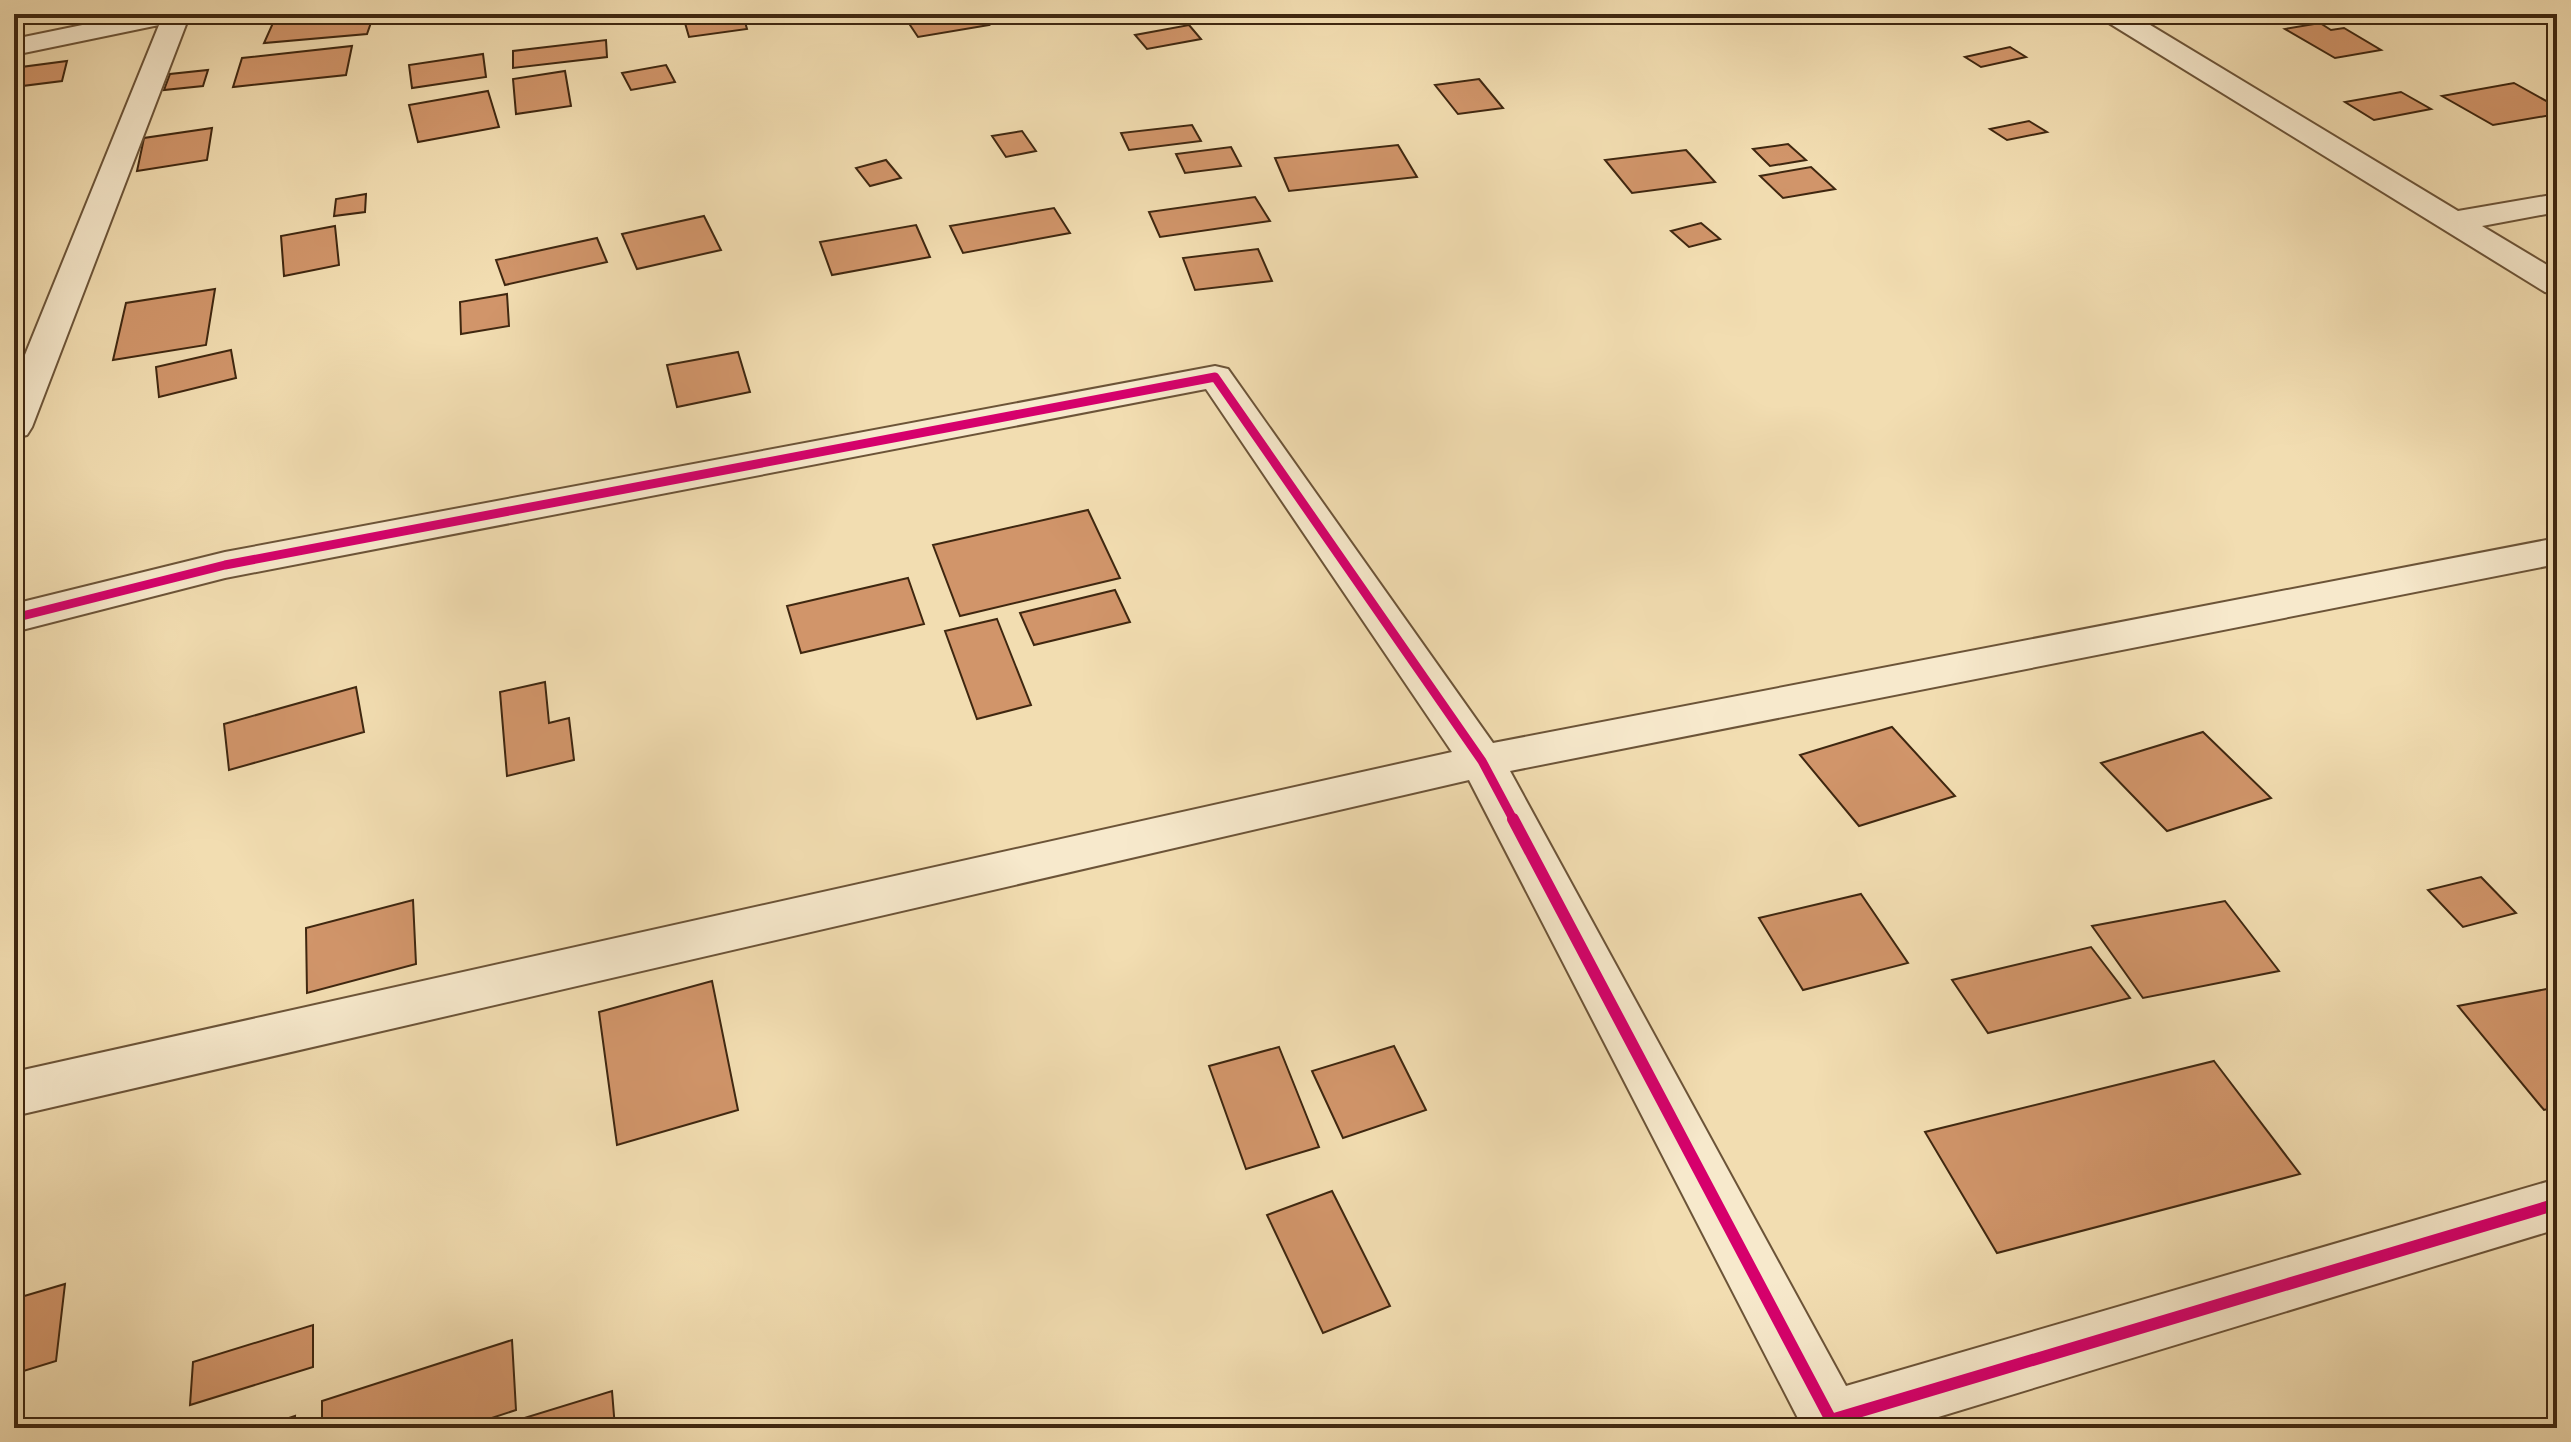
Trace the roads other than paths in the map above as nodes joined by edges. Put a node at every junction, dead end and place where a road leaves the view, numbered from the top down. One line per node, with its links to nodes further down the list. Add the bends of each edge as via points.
1 (176, 14): 3 (street); 7 (street)
2 (2113, 14): 5 (street)
3 (14, 47)
4 (2557, 203): 5 (street)
5 (2455, 221): 6 (street)
6 (2557, 285)
7 (14, 427)
8 (2557, 551): 10 (street)
9 (14, 618): 10 (street, via 225,565 1215,377)
10 (1482, 761): 11 (street); 13 (street)
11 (14, 1094)
12 (2557, 1204): 13 (street)
13 (1823, 1425)

